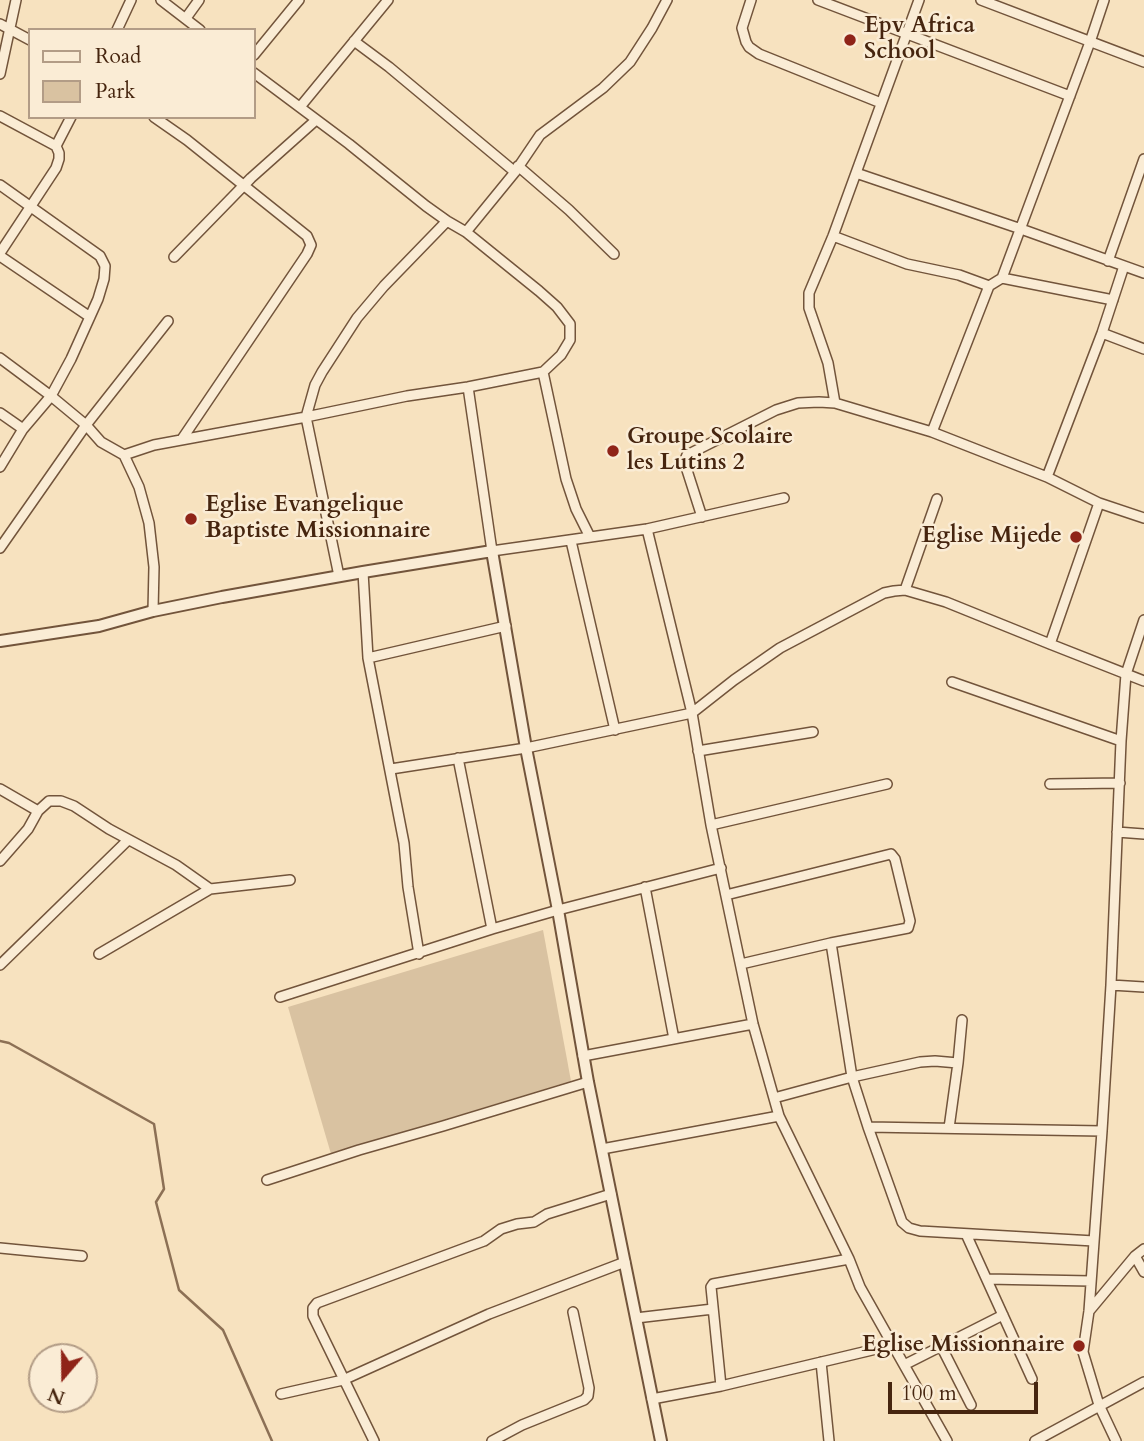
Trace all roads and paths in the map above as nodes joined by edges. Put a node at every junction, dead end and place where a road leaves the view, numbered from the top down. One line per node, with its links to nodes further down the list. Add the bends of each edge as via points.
1 (16, 0): 17 (street)
2 (131, 0): 15 (street)
3 (161, 0): 13 (street)
4 (199, 0): 13 (street)
5 (299, 0): 22 (street)
6 (388, 0): 20 (street)
7 (667, 0): 35 (street, via 630,62 540,135)
8 (751, 0): 27 (street, via 742,28 749,47)
9 (919, 0): 18 (street)
10 (981, 0): 21 (street)
11 (1104, 0): 21 (street)
12 (825, 1): 18 (street)
13 (186, 18): 16 (street)
14 (0, 24): 17 (street)
15 (118, 28)
16 (198, 28)
17 (10, 29): 19 (street); 24 (street)
18 (906, 34): 26 (street); 27 (street)
19 (28, 39)
20 (354, 41): 28 (street); 35 (street)
21 (1090, 43): 23 (street); 26 (street)
22 (256, 53)
23 (1144, 62)
24 (0, 74)
25 (256, 74): 28 (street)
26 (1070, 96): 43 (street)
27 (881, 103): 36 (street)
28 (300, 107): 32 (street)
29 (0, 116): 33 (street)
30 (70, 119): 33 (street)
31 (157, 119): 38 (street)
32 (316, 120): 38 (street); 42 (street)
33 (56, 146): 41 (street, via 60,159)
34 (1144, 159): 39 (street)
35 (516, 169): 44 (street); 46 (street, via 569,210)
36 (856, 173): 43 (street); 45 (street)
37 (0, 185): 41 (street)
38 (244, 187): 48 (street); 69 (street, via 307,236 310,250)
39 (1133, 192): 40 (street); 49 (street)
40 (1144, 196)
41 (31, 206): 47 (street); 55 (street, via 100,256 104,279)
42 (447, 221): 44 (street); 65 (street, via 357,318 322,372)
43 (1021, 229): 49 (street); 52 (street)
44 (466, 232): 60 (street, via 539,291 570,324 570,340)
45 (833, 236): 53 (street, via 907,264); 63 (street, via 811,286 808,308 828,363)
46 (614, 254)
47 (0, 255): 55 (street)
48 (174, 257)
49 (1108, 261): 50 (street)
50 (1124, 267): 51 (street); 54 (street)
51 (1144, 273)
52 (1002, 278): 53 (street); 54 (street)
53 (989, 286): 68 (street)
54 (1113, 300): 57 (street)
55 (90, 317): 62 (street)
56 (168, 321): 66 (street)
57 (1102, 333): 58 (street); 72 (street)
58 (1144, 349)
59 (0, 358): 62 (street)
60 (543, 372): 61 (street); 79 (street, via 566,479)
61 (468, 387): 65 (street); 82 (street)
62 (51, 396): 66 (street); 67 (street)
63 (835, 403): 68 (street); 76 (street, via 776,410 687,455 685,464)
64 (0, 413): 67 (street)
65 (306, 418): 69 (street); 84 (street)
66 (86, 425): 70 (street, via 101,442); 81 (street)
67 (23, 429): 71 (street)
68 (932, 432): 72 (street)
69 (182, 439): 70 (street)
70 (124, 455): 86 (street, via 149,523)
71 (0, 467)
72 (1047, 477): 75 (street)
73 (784, 498): 76 (street)
74 (937, 499): 85 (street)
75 (1099, 503): 77 (street); 90 (street)
76 (702, 517): 78 (street)
77 (1144, 518)
78 (647, 529): 79 (street); 95 (street)
79 (590, 537): 80 (street)
80 (571, 541): 82 (street); 96 (street)
81 (0, 548)
82 (492, 551): 83 (street); 88 (street)
83 (363, 572): 84 (street); 91 (street)
84 (339, 576): 86 (street)
85 (905, 590): 90 (street); 95 (street, via 884,593 780,648)
86 (153, 611): 89 (street, via 99,626)
87 (1144, 620): 92 (street)
88 (506, 626): 91 (street); 99 (street)
89 (0, 640)
90 (1050, 644): 92 (street)
91 (368, 658): 102 (street)
92 (1126, 674): 93 (street); 98 (street)
93 (1144, 681)
94 (952, 682): 98 (street)
95 (692, 713): 96 (street); 100 (street)
96 (615, 730): 99 (street)
97 (813, 732): 100 (street)
98 (1121, 741): 103 (street)
99 (526, 748): 101 (street); 118 (street)
100 (698, 751): 108 (street)
101 (458, 758): 102 (street); 119 (street)
102 (391, 769): 122 (street)
103 (1120, 783): 105 (street); 109 (street)
104 (887, 784): 108 (street)
105 (1050, 784)
106 (0, 789): 107 (street)
107 (38, 811): 111 (street, via 49,802 61,801); 112 (street)
108 (711, 825): 113 (street)
109 (1117, 832): 110 (street); 125 (street)
110 (1144, 834)
111 (128, 839): 116 (street); 124 (street)
112 (0, 861)
113 (721, 868): 115 (street); 117 (street)
114 (290, 880): 116 (street)
115 (645, 887): 118 (street); 130 (street)
116 (210, 889): 121 (street)
117 (726, 895): 120 (street, via 894,856 908,928); 123 (street)
118 (558, 910): 119 (street); 131 (street)
119 (492, 929): 122 (street)
120 (831, 943): 123 (street); 133 (street)
121 (99, 954)
122 (419, 954): 127 (street)
123 (741, 964): 129 (street)
124 (0, 965)
125 (1111, 985): 126 (street); 139 (street)
126 (1144, 987)
127 (280, 998)
128 (962, 1020): 132 (street)
129 (753, 1024): 130 (street); 135 (street)
130 (674, 1039): 131 (street)
131 (583, 1056): 134 (street)
132 (958, 1063): 133 (street, via 920,1062); 138 (street)
133 (852, 1077): 135 (street); 137 (street)
134 (588, 1082): 140 (street); 141 (street)
135 (774, 1098): 136 (street)
136 (779, 1116): 140 (street); 149 (street)
137 (868, 1127): 138 (street); 143 (street, via 902,1222 920,1231)
138 (949, 1128): 139 (street)
139 (1102, 1131): 144 (street)
140 (602, 1149): 142 (street)
141 (267, 1180)
142 (611, 1194): 150 (street); 164 (street, via 501,1229 484,1241 317,1303 313,1316)
143 (966, 1234): 144 (street); 152 (street)
144 (1094, 1241): 153 (street)
145 (0, 1248): 147 (street)
146 (1144, 1249): 148 (street)
147 (82, 1256)
148 (1135, 1256): 151 (street); 155 (street)
149 (849, 1259): 154 (street, via 713,1284); 159 (street)
150 (625, 1262): 158 (street); 164 (street, via 489,1314)
151 (1144, 1272)
152 (987, 1279): 153 (street); 157 (street)
153 (1091, 1281): 155 (street)
154 (713, 1309): 158 (street); 166 (street)
155 (1089, 1311): 170 (street, via 1083,1352)
156 (573, 1312): 172 (street, via 588,1396)
157 (1003, 1315): 160 (street); 163 (street)
158 (636, 1318): 168 (street)
159 (893, 1345): 161 (street); 162 (street)
160 (941, 1346): 162 (street); 169 (street)
161 (821, 1362): 166 (street); 174 (street)
162 (904, 1365): 175 (street)
163 (1032, 1379)
164 (343, 1380): 167 (street); 171 (street)
165 (1144, 1382): 170 (street)
166 (721, 1386): 168 (street)
167 (281, 1394)
168 (652, 1399): 173 (street)
169 (971, 1405)
170 (1100, 1405): 176 (street); 177 (street)
171 (374, 1441)
172 (490, 1441)
173 (661, 1441)
174 (830, 1441)
175 (947, 1441)
176 (1035, 1441)
177 (1116, 1441)

